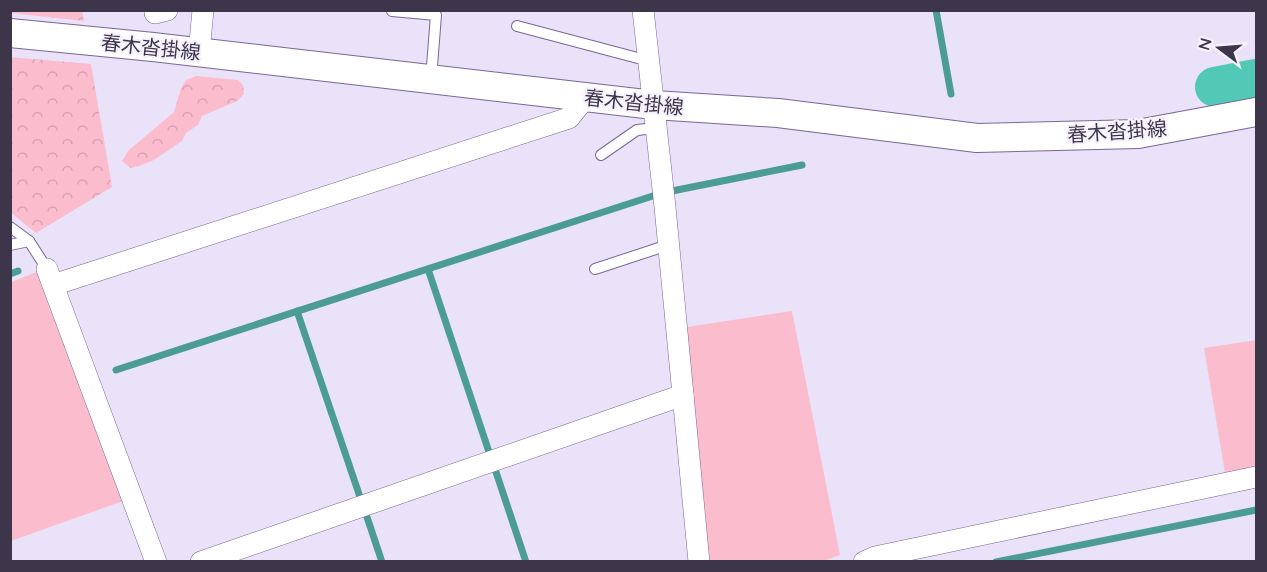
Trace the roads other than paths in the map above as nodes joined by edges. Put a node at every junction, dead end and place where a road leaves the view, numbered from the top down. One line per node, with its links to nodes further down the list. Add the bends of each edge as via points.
1 (155, 10): 2 (street)
2 (167, 10)
3 (203, 10): 8 (street)
4 (643, 10): 9 (street)
5 (392, 11): 10 (lane, via 436,15)
6 (517, 26): 9 (lane)
7 (10, 33): 8 (main road, 春木沓掛線)
8 (199, 52): 10 (main road, 春木沓掛線)
9 (649, 61): 13 (street)
10 (431, 79): 11 (main road, 春木沓掛線)
11 (586, 97): 13 (main road, 春木沓掛線); 20 (street, via 569,118)
12 (1257, 112): 13 (main road, 春木沓掛線, via 1138,134 976,138 778,113)
13 (655, 116): 14 (lane); 18 (street)
14 (601, 155)
15 (10, 227): 16 (lane)
16 (28, 241): 17 (lane); 20 (lane)
17 (10, 245)
18 (668, 245): 19 (lane); 21 (street)
19 (595, 269)
20 (50, 277): 23 (street)
21 (683, 395): 24 (street); 25 (street)
22 (1257, 477): 26 (street)
23 (156, 561)
24 (201, 561)
25 (699, 561)
26 (864, 561)

